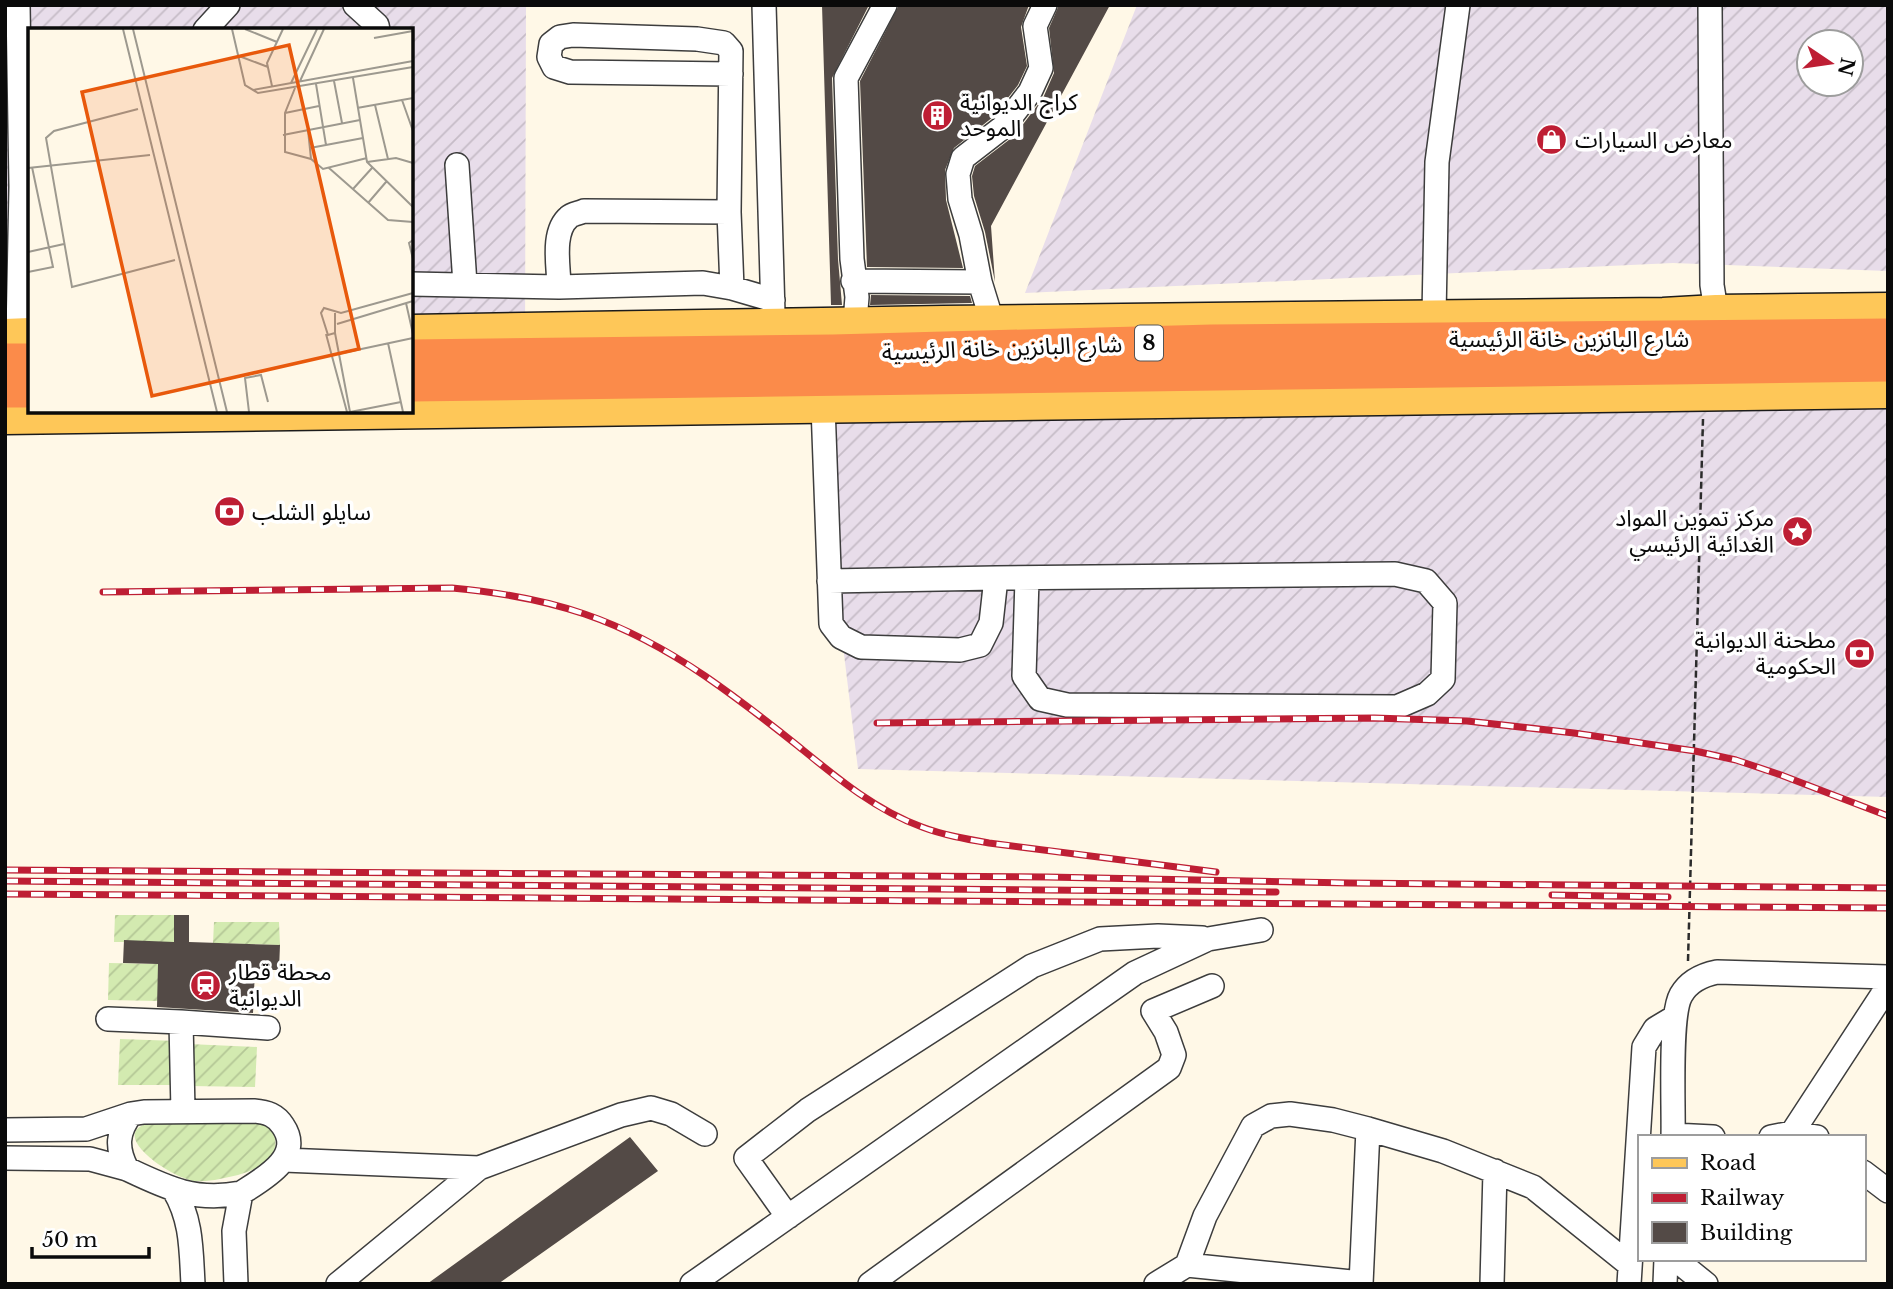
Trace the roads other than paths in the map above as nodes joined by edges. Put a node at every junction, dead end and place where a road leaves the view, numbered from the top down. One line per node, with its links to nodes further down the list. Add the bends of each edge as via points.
1 (18, 5): 11 (street)
2 (228, 5): 9 (street)
3 (355, 5): 10 (street)
4 (764, 5): 24 (street)
5 (885, 5): 16 (street, via 846,78)
6 (1045, 5): 17 (street, via 1035,26 1041,68 1030,92 1003,127 963,158 958,174)
7 (1458, 5): 25 (street, via 1437,162)
8 (1710, 5): 23 (street, via 1712,285)
9 (207, 28)
10 (378, 28)
11 (24, 51): 14 (street)
12 (731, 74): 12 (street, via 731,51 723,43 573,35 551,44 554,67 569,72); 15 (street)
13 (457, 166): 19 (street)
14 (13, 186): 32 (street)
15 (729, 212): 20 (street, via 584,211 569,216 558,242); 21 (street)
16 (853, 281): 17 (street); 27 (street)
17 (980, 282): 26 (street)
18 (413, 284): 19 (street)
19 (466, 284): 20 (street)
20 (559, 287): 21 (street, via 703,283)
21 (732, 288): 24 (street)
22 (1888, 308): 23 (main road)
23 (1716, 310): 25 (main road)
24 (774, 312): 27 (main road); 31 (main road)
25 (1434, 315): 29 (main road)
26 (992, 321): 27 (main road); 29 (main road)
27 (855, 322)
28 (413, 329): 31 (main road)
29 (1212, 331): 30 (highway, شارع البانزين خانة الرئيسية / 8); 31 (highway, شارع البانزين خانة الرئيسية / 8)
30 (1888, 336)
31 (718, 340): 33 (highway, شارع البانزين خانة الرئيسية / 8)
32 (18, 345)
33 (413, 357)
34 (1888, 364): 39 (highway, شارع البانزين خانة الرئيسية / 8)
35 (413, 384): 39 (highway, شارع البانزين خانة الرئيسية / 8)
36 (5, 390): 37 (highway)
37 (28, 390)
38 (1888, 393): 39 (main road)
39 (828, 397): 40 (main road); 45 (street)
40 (413, 408)
41 (229, 413): 42 (main road)
42 (5, 419)
43 (996, 578): 44 (street); 45 (street); 45 (street, via 991,623 980,645 960,650 861,647 841,637 831,624)
44 (1027, 579): 44 (street, via 1395,574 1426,581 1445,603 1443,679 1427,694 1396,707 1067,705 1040,699 1024,676)
45 (829, 581)
46 (1261, 929): 47 (street)
47 (1208, 939): 73 (street, via 1135,973); 73 (street, via 1100,939 1032,966 808,1111 746,1158)
48 (1888, 977): 51 (street, via 1706,974 1688,986)
49 (1212, 986): 85 (street, via 1153,1011 1174,1055 1169,1068)
50 (1888, 986): 62 (street)
51 (1675, 1017): 60 (street, via 1655,1029 1644,1047); 61 (street)
52 (107, 1019): 53 (street)
53 (181, 1022): 54 (street); 55 (street)
54 (268, 1028)
55 (183, 1111): 56 (street); 64 (street, via 270,1114 286,1130 289,1145)
56 (131, 1114): 58 (street, via 86,1129); 65 (street, via 118,1147)
57 (1368, 1129): 67 (street); 77 (street, via 1290,1114 1253,1126 1205,1216); 80 (street)
58 (5, 1130)
59 (705, 1134): 66 (street, via 651,1108)
60 (1640, 1135)
61 (1673, 1135)
62 (1782, 1135)
63 (5, 1158): 65 (street, via 90,1160)
64 (284, 1160): 66 (street); 72 (street)
65 (127, 1168): 70 (street)
66 (479, 1168): 83 (street)
67 (1496, 1171): 79 (street, via 1533,1187); 87 (street)
68 (1865, 1174): 71 (street)
69 (1638, 1185): 74 (street)
70 (174, 1191): 72 (street, via 207,1197); 81 (street, via 190,1231)
71 (1888, 1191)
72 (241, 1193): 82 (street, via 234,1231)
73 (788, 1217): 84 (street)
74 (1636, 1231): 79 (street)
75 (1666, 1261): 88 (street)
76 (1677, 1261): 89 (street)
77 (1187, 1265): 78 (street); 86 (street)
78 (1255, 1278): 80 (street)
79 (1630, 1279)
80 (1361, 1283)
81 (193, 1284)
82 (236, 1284)
83 (338, 1284)
84 (692, 1284)
85 (870, 1284)
86 (1156, 1284)
87 (1492, 1284)
88 (1665, 1284)
89 (1706, 1284)

